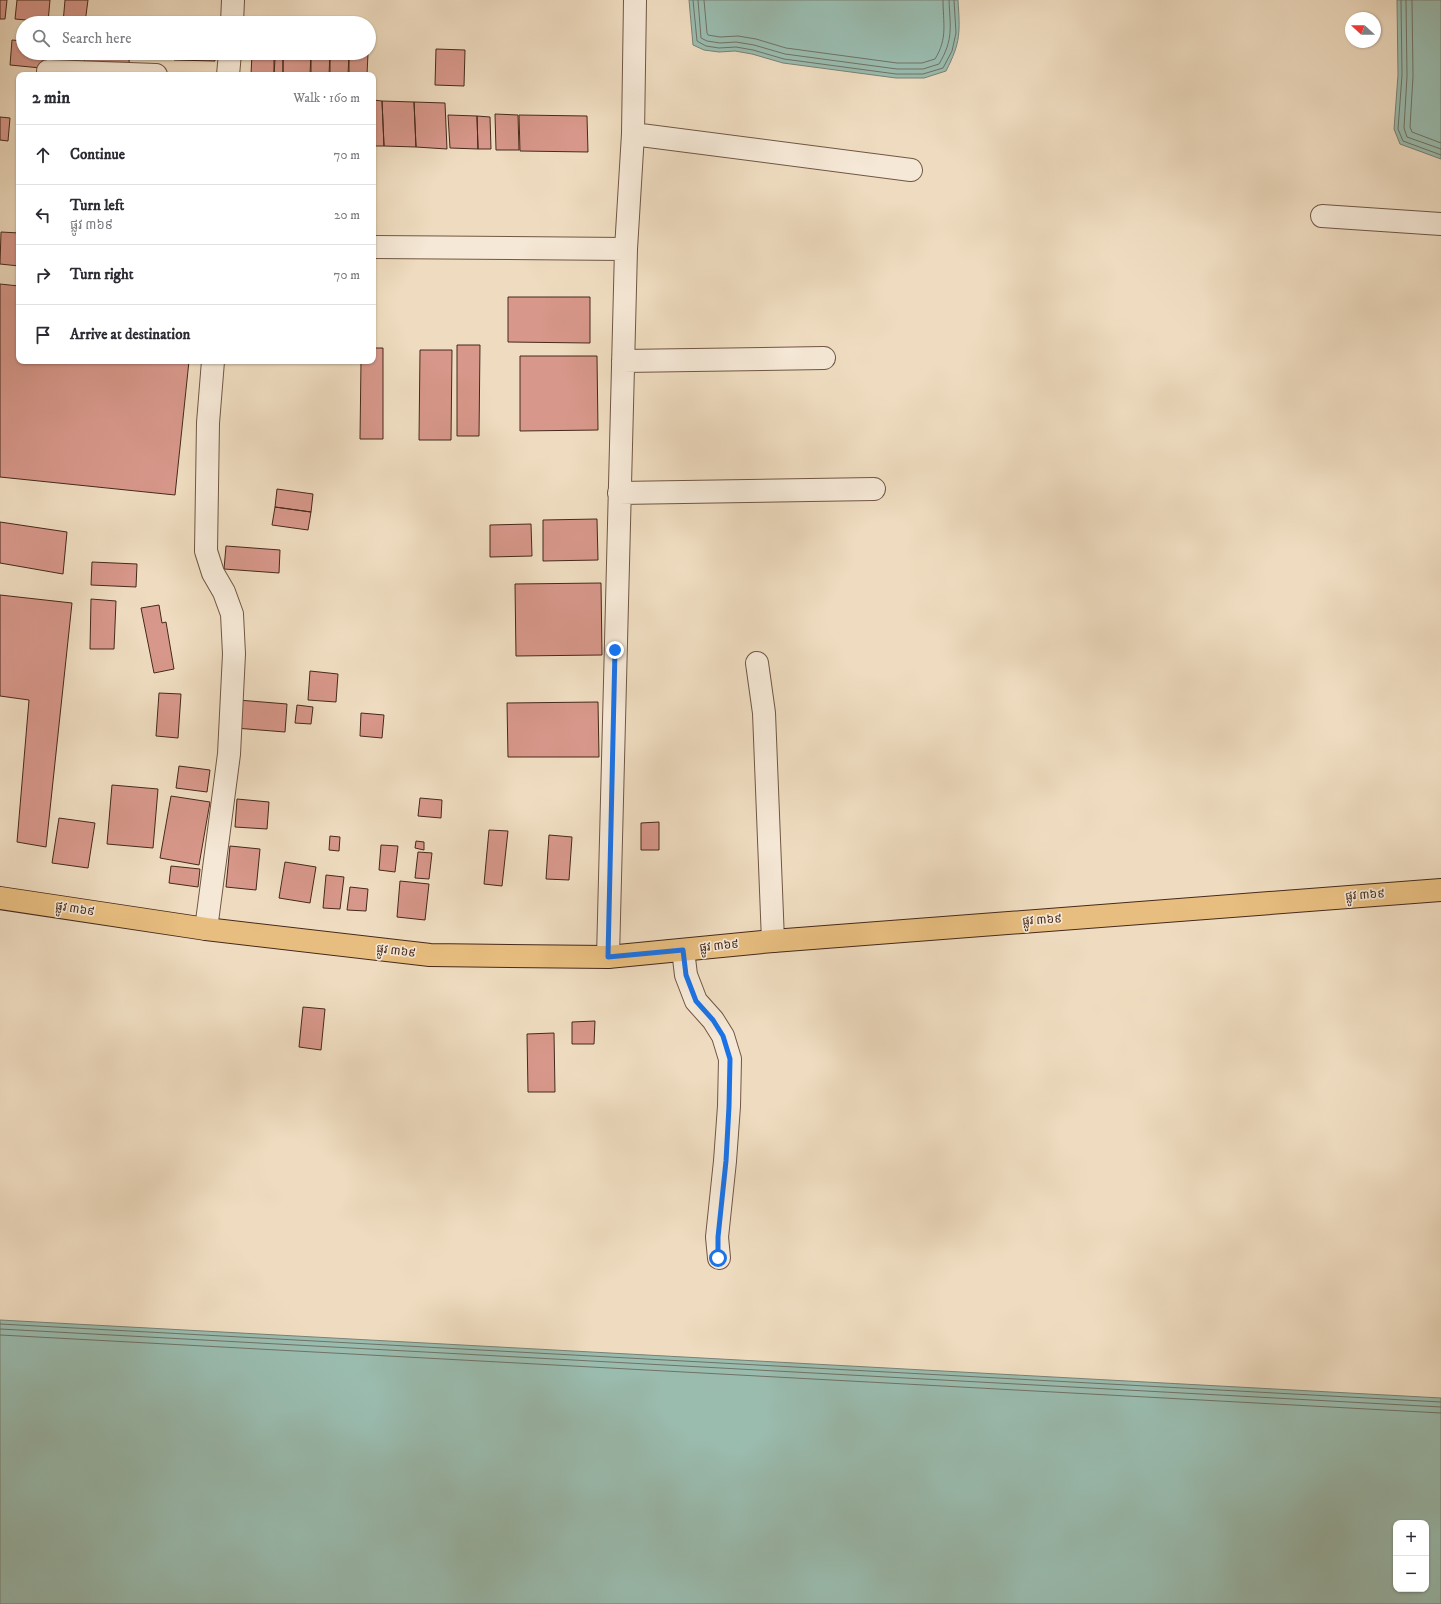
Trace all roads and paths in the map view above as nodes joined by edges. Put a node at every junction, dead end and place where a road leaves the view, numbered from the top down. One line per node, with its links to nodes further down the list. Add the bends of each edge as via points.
1 (233, 0): 3 (street)
2 (635, 0): 8 (street)
3 (232, 16)
4 (229, 60): 7 (street)
5 (48, 71): 6 (street)
6 (75, 72)
7 (228, 72)
8 (633, 134): 9 (street); 13 (street)
9 (911, 170)
10 (1322, 216): 11 (street)
11 (1441, 224)
12 (376, 247): 13 (street)
13 (626, 249): 15 (street)
14 (824, 358): 15 (street)
15 (622, 361): 18 (street)
16 (213, 364): 22 (street, via 208,423 206,551 232,614 234,654 229,754)
17 (874, 489): 18 (street)
18 (619, 493): 25 (street)
19 (757, 663): 23 (street, via 764,713)
20 (1441, 890): 23 (main road, ផ្លូវ ៣៦៩)
21 (0, 898): 22 (main road, ផ្លូវ ៣៦៩)
22 (206, 929): 25 (main road, ផ្លូវ ៣៦៩, via 430,955)
23 (774, 941): 24 (main road, ផ្លូវ ៣៦៩)
24 (683, 950): 25 (main road, ផ្លូវ ៣៦៩); 26 (street, via 686,975 696,1001 723,1036 730,1059 726,1161 718,1231)
25 (608, 957)
26 (718, 1258)

